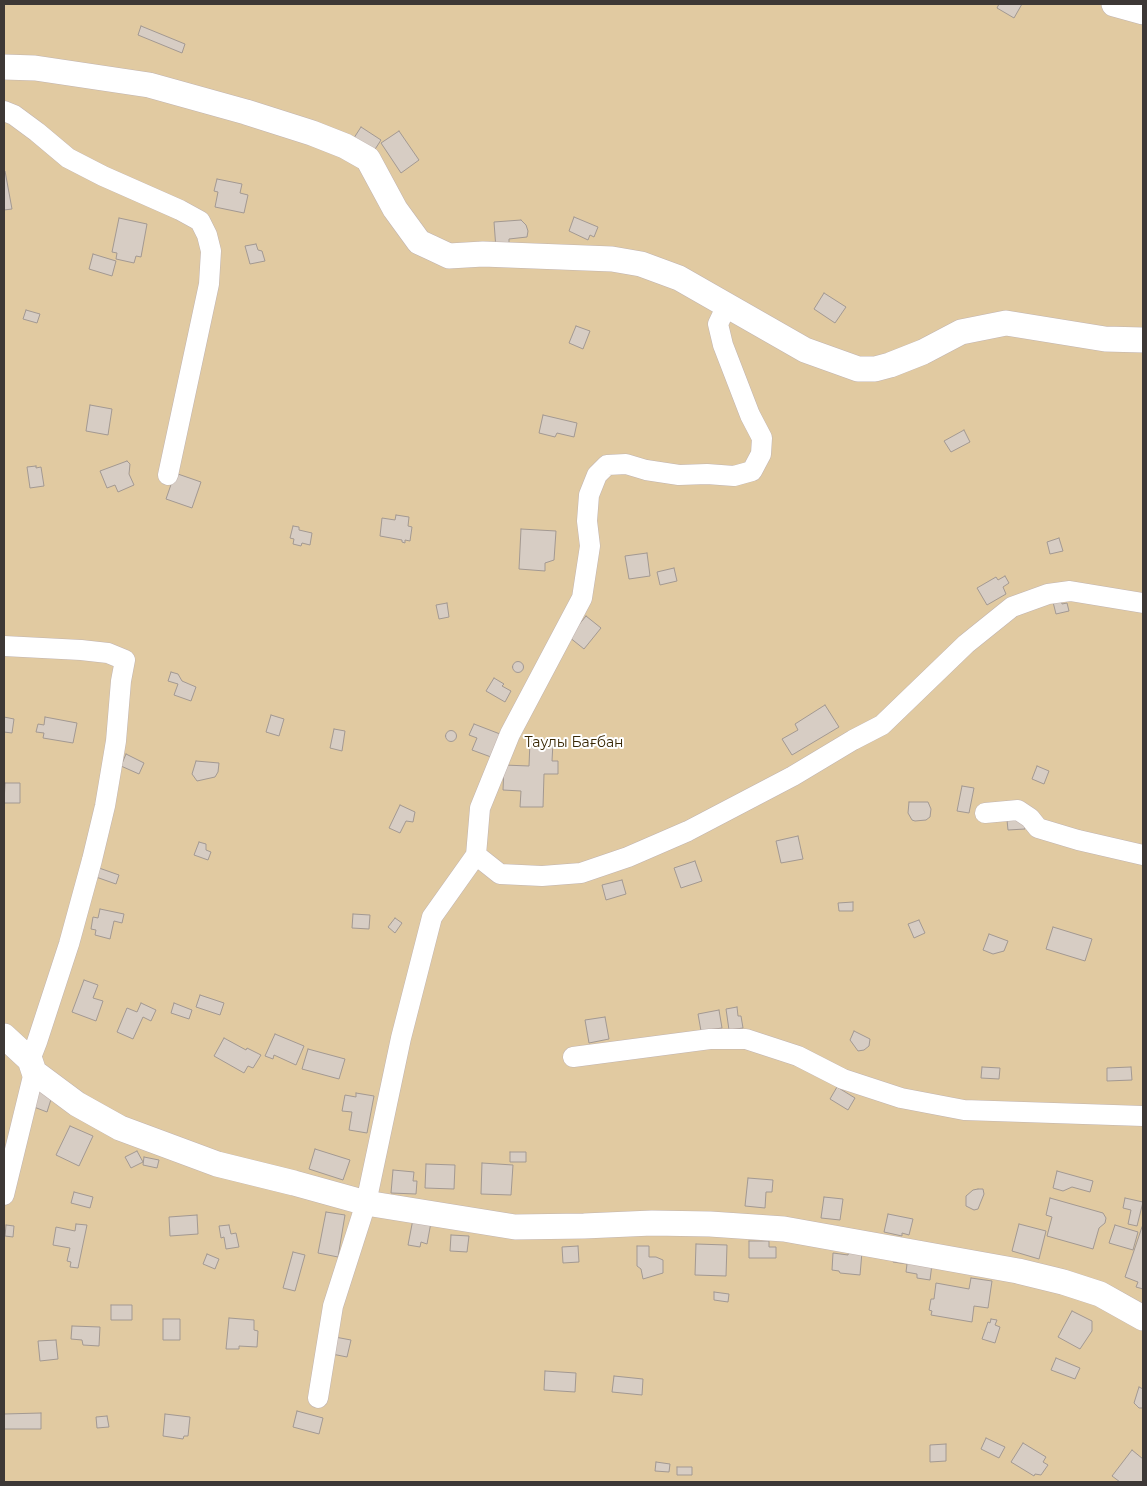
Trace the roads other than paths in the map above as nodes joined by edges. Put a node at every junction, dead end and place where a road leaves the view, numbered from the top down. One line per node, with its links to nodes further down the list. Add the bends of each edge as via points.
1 (1114, 4): 2 (street)
2 (1143, 12)
3 (4, 67): 5 (street, via 35,68 149,85 246,112 345,146 368,159 419,242 449,256 483,254 612,259 641,264 679,278)
4 (4, 112): 7 (street, via 14,115 68,158 200,221 207,235 211,251 209,284)
5 (727, 305): 6 (street, via 805,350 858,369 890,365 960,332 1006,323 1105,339); 11 (street, via 718,324 750,415 762,438 760,454 752,471 734,476 679,475 626,464 607,465 596,475 589,495 587,521 590,546 582,598 510,734 480,808)
6 (1143, 340)
7 (168, 475)
8 (1143, 603): 11 (street, via 1070,591 1048,594 1012,607 966,644 882,725 697,826 628,857 581,873 542,876 500,874)
9 (4, 646): 15 (street, via 108,653 126,660 114,750 92,860)
10 (985, 813): 12 (street, via 1018,810 1038,828)
11 (476, 855): 18 (street, via 432,917 401,1038)
12 (1143, 856)
13 (6, 1039): 15 (street)
14 (573, 1057): 16 (street, via 710,1040 746,1039 798,1056 843,1079 902,1098 964,1110)
15 (32, 1066): 17 (street); 18 (street, via 77,1104 120,1128 217,1164)
16 (1143, 1116)
17 (4, 1195)
18 (366, 1203): 19 (street, via 515,1227 652,1223 784,1228 1062,1282 1100,1294); 20 (street, via 334,1306)
19 (1143, 1318)
20 (318, 1398)

